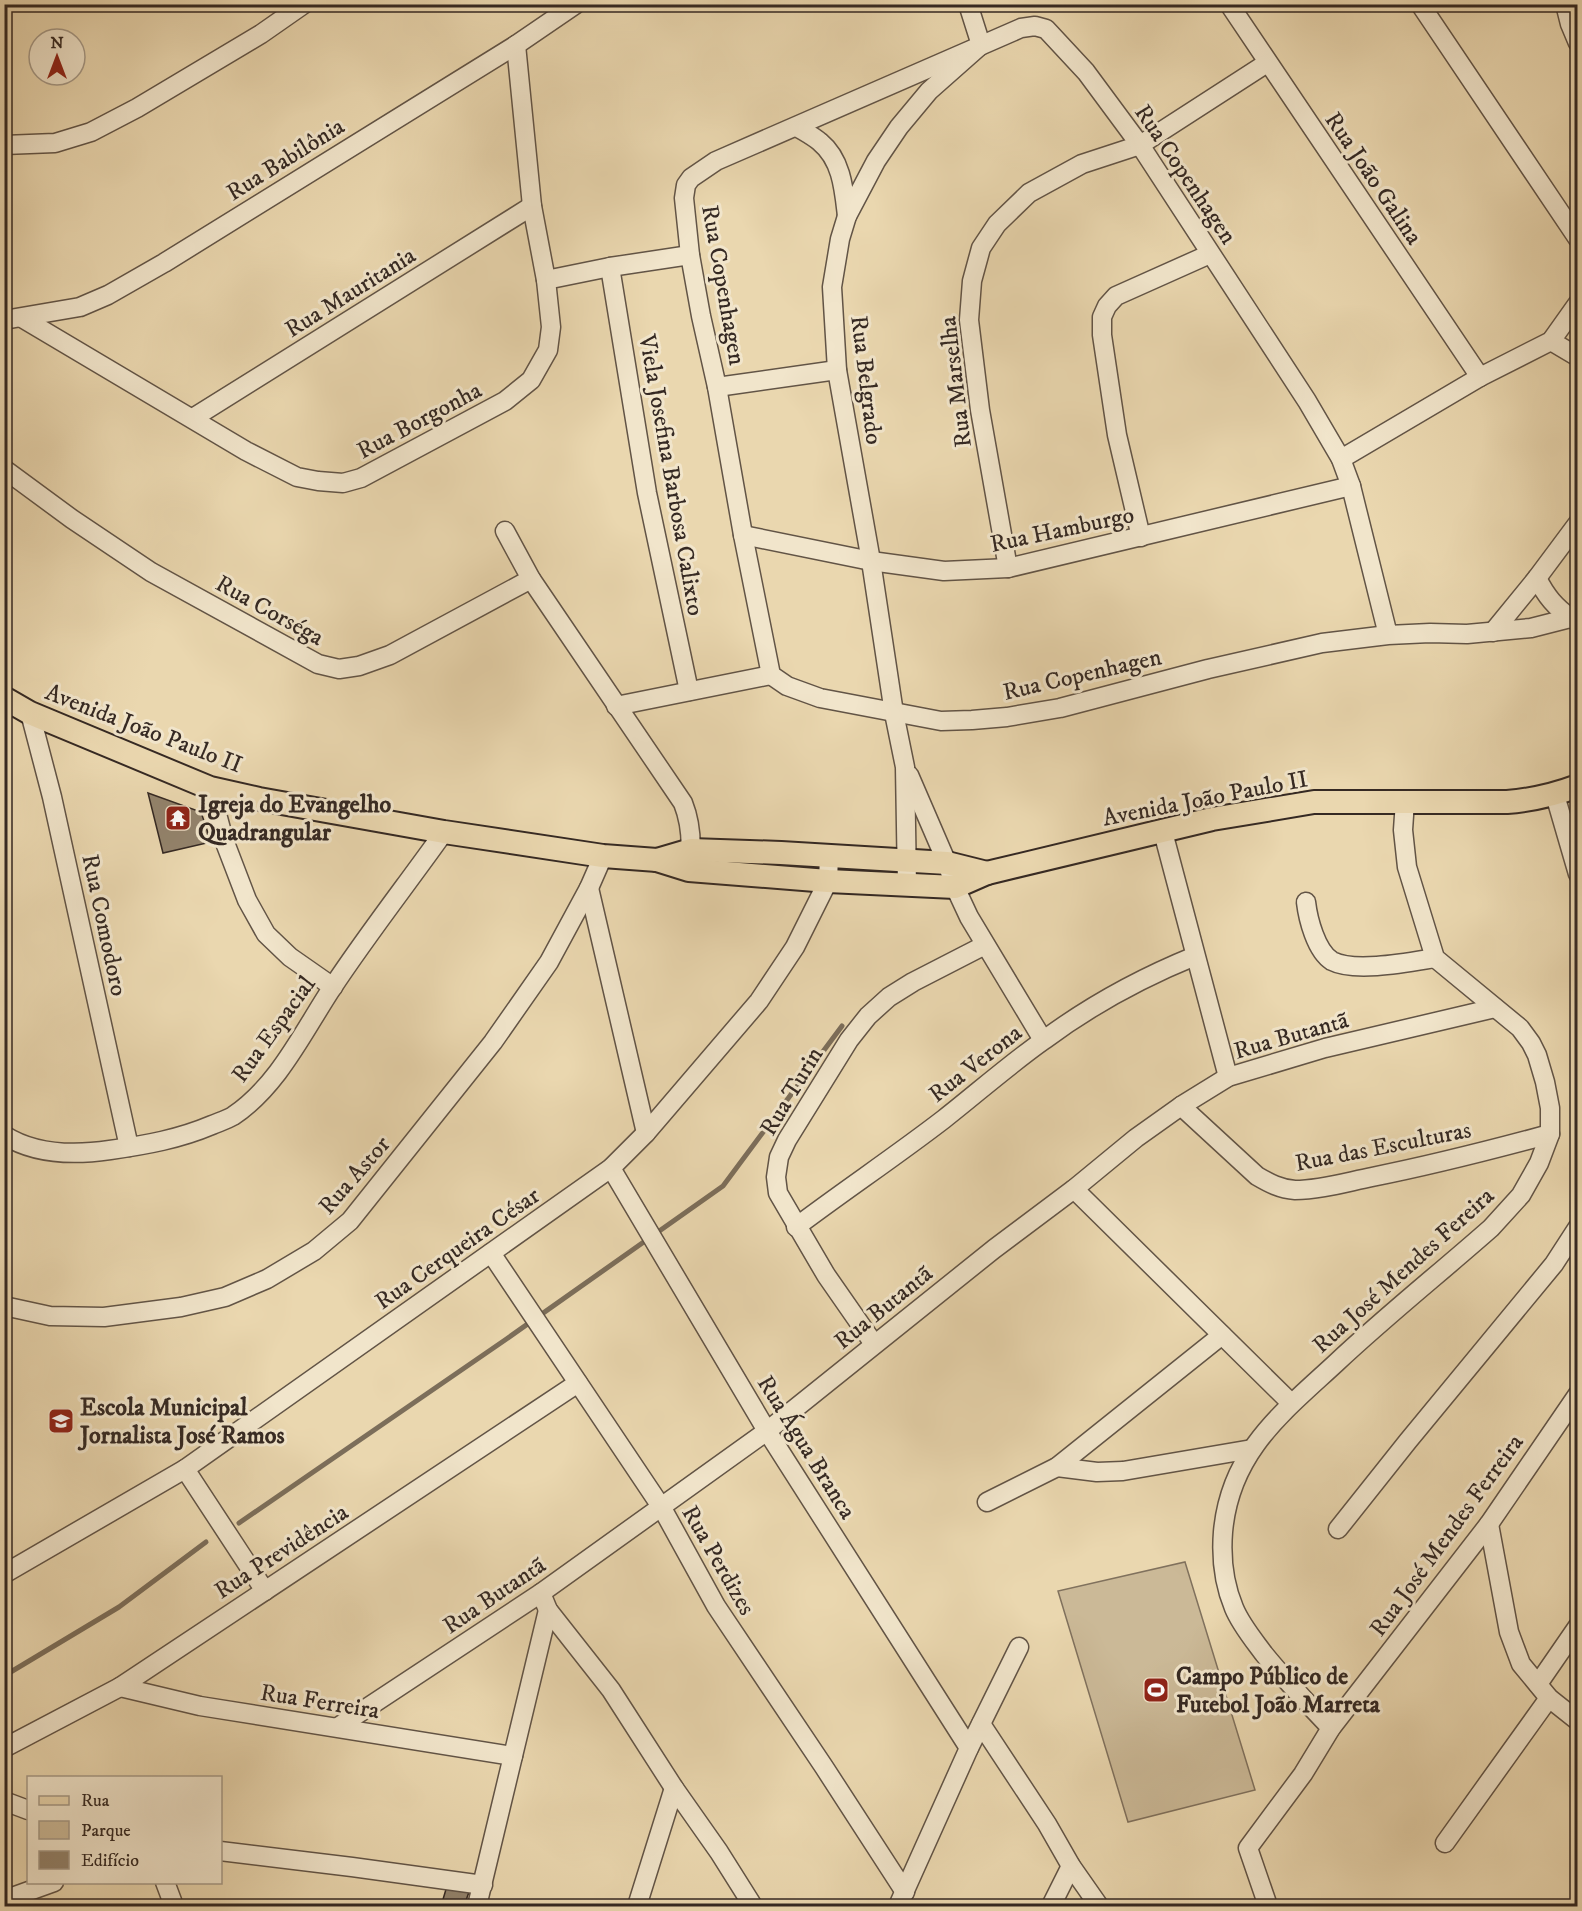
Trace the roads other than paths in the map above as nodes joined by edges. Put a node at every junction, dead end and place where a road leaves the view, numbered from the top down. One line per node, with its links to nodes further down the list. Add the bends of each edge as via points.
1 (304, 4): 12 (street, via 137,108 91,132 55,143)
2 (576, 4): 8 (street, Rua Babilônia)
3 (968, 4): 9 (street)
4 (1229, 4): 10 (street, Rua João Galina)
5 (1420, 4): 16 (street)
6 (1565, 4): 7 (street)
7 (1578, 43)
8 (516, 45): 14 (street, Rua Borgonha); 22 (street, Rua Babilônia, via 108,295 80,307)
9 (981, 45): 11 (street, Rua Copenhagen); 13 (street, Rua Copenhagen, via 1021,28 1046,29 1086,72); 15 (street, Rua Belgrado, via 928,91 899,127)
10 (1268, 63): 13 (street, Rua Marselha); 26 (street, Rua João Galina)
11 (797, 127): 15 (street, via 822,143 836,160); 18 (street, Rua Copenhagen, via 716,161 691,177 684,198)
12 (4, 145)
13 (1140, 145): 17 (street, Rua Copenhagen); 37 (street, Rua Marselha, via 1082,164 1029,193 981,248 972,281 969,320 980,410)
14 (532, 206): 20 (street, Rua Borgonha); 28 (street, Rua Mauritania)
15 (847, 216): 25 (street, Rua Belgrado, via 832,287)
16 (1578, 239)
17 (1210, 254): 29 (street, Rua Copenhagen); 35 (street, via 1116,296 1102,317 1118,435)
18 (690, 255): 19 (street); 27 (street, Rua Copenhagen)
19 (610, 267): 20 (street); 44 (street, Viela Josefina Barbosa Calixto, via 647,493)
20 (546, 280): 28 (street, Rua Borgonha, via 551,327 548,350 531,380 505,401 361,478 343,483 297,477)
21 (1578, 303): 23 (street)
22 (13, 319): 28 (street, Rua Borgonha)
23 (1551, 341): 24 (street); 26 (street)
24 (1578, 357)
25 (837, 370): 27 (street); 36 (street, Rua Belgrado)
26 (1480, 377): 29 (street)
27 (717, 387): 34 (street, Rua Copenhagen)
28 (193, 418)
29 (1341, 459): 31 (street, Rua Copenhagen)
30 (4, 469): 39 (street, Rua Corséga, via 151,572 318,664 339,669 390,655)
31 (1352, 486): 35 (street, Rua Hamburgo); 42 (street, Rua Copenhagen)
32 (1578, 524): 38 (street)
33 (505, 531): 39 (street)
34 (743, 535): 36 (street, Rua Hamburgo); 43 (street, Rua Copenhagen)
35 (1141, 537): 37 (street, Rua Hamburgo)
36 (871, 561): 37 (street, Rua Hamburgo, via 944,571); 48 (street, Rua Belgrado)
37 (1008, 568)
38 (1537, 578): 40 (street, via 1559,610); 41 (street)
39 (531, 579): 46 (street)
40 (1575, 618): 41 (street, Rua Copenhagen)
41 (1493, 632): 42 (street, Rua Copenhagen)
42 (1388, 634): 48 (street, Rua Copenhagen, via 1322,643 1060,708 1007,717 941,721)
43 (771, 675): 44 (street); 48 (street, Rua Copenhagen, via 787,686 820,698)
44 (688, 691): 46 (street)
45 (4, 698): 47 (main road, Avenida João Paulo II)
46 (616, 706): 58 (street, via 683,803 688,816)
47 (30, 713): 51 (main road, Avenida João Paulo II); 79 (street, Rua Comodoro)
48 (894, 713): 49 (street, Rua Belgrado)
49 (905, 767): 59 (street, Rua Belgrado); 60 (street, Rua Belgrado)
50 (1578, 786): 52 (main road, Avenida João Paulo II)
51 (210, 788): 54 (main road, Avenida João Paulo II); 71 (street, via 224,840 247,900 266,934 290,957)
52 (1555, 795): 53 (main road, Avenida João Paulo II, via 1507,802); 62 (street)
53 (1405, 801): 55 (main road, Avenida João Paulo II, via 1314,802 1212,819); 70 (street, via 1407,867)
54 (444, 832): 56 (main road, Avenida João Paulo II); 71 (street, Rua Espacial)
55 (1162, 832): 61 (main road, Avenida João Paulo II); 69 (street)
56 (603, 856): 58 (main road, Avenida João Paulo II); 66 (street, Rua Astor)
57 (829, 856): 58 (main road, Avenida João Paulo II, via 781,852); 59 (main road, Avenida João Paulo II); 63 (street, Rua Cerqueira César)
58 (690, 860): 63 (main road, Avenida João Paulo II)
59 (907, 860): 60 (main road, Avenida João Paulo II); 64 (street, Rua Belgrado)
60 (947, 863): 61 (main road, Avenida João Paulo II); 65 (street, Rua Belgrado)
61 (987, 873): 65 (main road, Avenida João Paulo II)
62 (1578, 874)
63 (828, 881): 64 (main road, Avenida João Paulo II); 76 (street, Rua Cerqueira César, via 795,947 759,1001)
64 (907, 885): 65 (main road, Avenida João Paulo II)
65 (955, 887): 68 (street, Rua Belgrado)
66 (589, 888): 76 (street); 85 (street, Rua Astor, via 549,962 493,1042 350,1221 314,1251 267,1279 225,1297 181,1307 104,1317 51,1316)
67 (1306, 902): 70 (street, via 1312,931 1332,960 1353,966 1379,966)
68 (985, 945): 73 (street, Rua Belgrado); 82 (street, Rua Turin, via 889,996 849,1040 787,1140 776,1166 778,1193)
69 (1196, 956): 73 (street, Rua Verona, via 1118,992); 74 (street)
70 (1435, 958): 72 (street, Rua José Mendes Fereira)
71 (333, 987): 79 (street, Rua Espacial, via 261,1094 231,1117 185,1136)
72 (1495, 1008): 74 (street, Rua Butantã, via 1325,1048); 77 (street, Rua José Mendes Fereira, via 1520,1028 1537,1055 1550,1108)
73 (1043, 1040): 82 (street, Rua Verona)
74 (1228, 1077): 75 (street, Rua Butantã)
75 (1182, 1106): 77 (street, Rua das Esculturas, via 1257,1176 1270,1184 1295,1190 1407,1170); 81 (street, Rua Butantã)
76 (646, 1133): 80 (street, Rua Cerqueira César)
77 (1550, 1134): 90 (street, Rua José Mendes Fereira, via 1521,1195 1491,1228)
78 (4, 1135): 79 (street, Rua Espacial, via 46,1151 85,1153)
79 (129, 1147)
80 (611, 1168): 84 (street, Rua Cerqueira César); 91 (street, Rua Água Branca)
81 (1074, 1188): 86 (street); 87 (street, Rua Butantã)
82 (796, 1227): 87 (street, Rua Turin)
83 (1578, 1227): 98 (street, via 1516,1312)
84 (491, 1253): 88 (street, Rua Perdizes); 94 (street, Rua Cerqueira César)
85 (4, 1306)
86 (1222, 1335): 90 (street); 93 (street)
87 (874, 1344): 91 (street, Rua Butantã)
88 (578, 1383): 96 (street, Rua Perdizes); 100 (street, Rua Previdência)
89 (1578, 1394): 97 (street, Rua José Mendes Ferreira)
90 (1291, 1403): 92 (street, Rua José Mendes Fereira)
91 (767, 1431): 96 (street, Rua Butantã); 112 (street, Rua Água Branca)
92 (1252, 1449): 93 (street, via 1123,1471); 110 (street, Rua José Mendes Fereira, via 1228,1499 1222,1547 1227,1584 1247,1632 1287,1683)
93 (1057, 1467): 95 (street)
94 (185, 1469): 99 (street, Rua Cerqueira César); 100 (street)
95 (987, 1502)
96 (662, 1508): 101 (street, Rua Butantã); 123 (street, Rua Perdizes, via 716,1606 824,1767)
97 (1489, 1524): 106 (street, via 1509,1632 1521,1664); 110 (street, Rua José Mendes Ferreira)
98 (1338, 1529)
99 (5, 1573)
100 (265, 1591): 105 (street, Rua Previdência)
101 (541, 1593): 102 (street); 109 (street, Rua Butantã)
102 (548, 1610): 113 (street); 114 (street, via 611,1690)
103 (1578, 1626): 106 (street)
104 (1019, 1647): 108 (street)
105 (120, 1687): 109 (street, Rua Ferreira, via 200,1706); 111 (street, Rua Previdência)
106 (1543, 1691): 107 (street); 117 (street)
107 (1578, 1721)
108 (981, 1724): 112 (street); 119 (street)
109 (338, 1727): 113 (street, Rua Ferreira)
110 (1331, 1728): 131 (street, Rua José Mendes Ferreira, via 1303,1774 1248,1848)
111 (4, 1748)
112 (969, 1748): 123 (street)
113 (513, 1756): 122 (street)
114 (675, 1788): 127 (street); 128 (street)
115 (4, 1801): 116 (street)
116 (27, 1810)
117 (1445, 1843)
118 (222, 1851): 122 (street)
119 (1071, 1866): 129 (street); 130 (street)
120 (48, 1884): 124 (street)
121 (166, 1884): 125 (street)
122 (483, 1885): 126 (street)
123 (902, 1899)
124 (4, 1900)
125 (174, 1906)
126 (477, 1906)
127 (637, 1906)
128 (753, 1906)
129 (1051, 1906)
130 (1099, 1906)
131 (1268, 1906)

